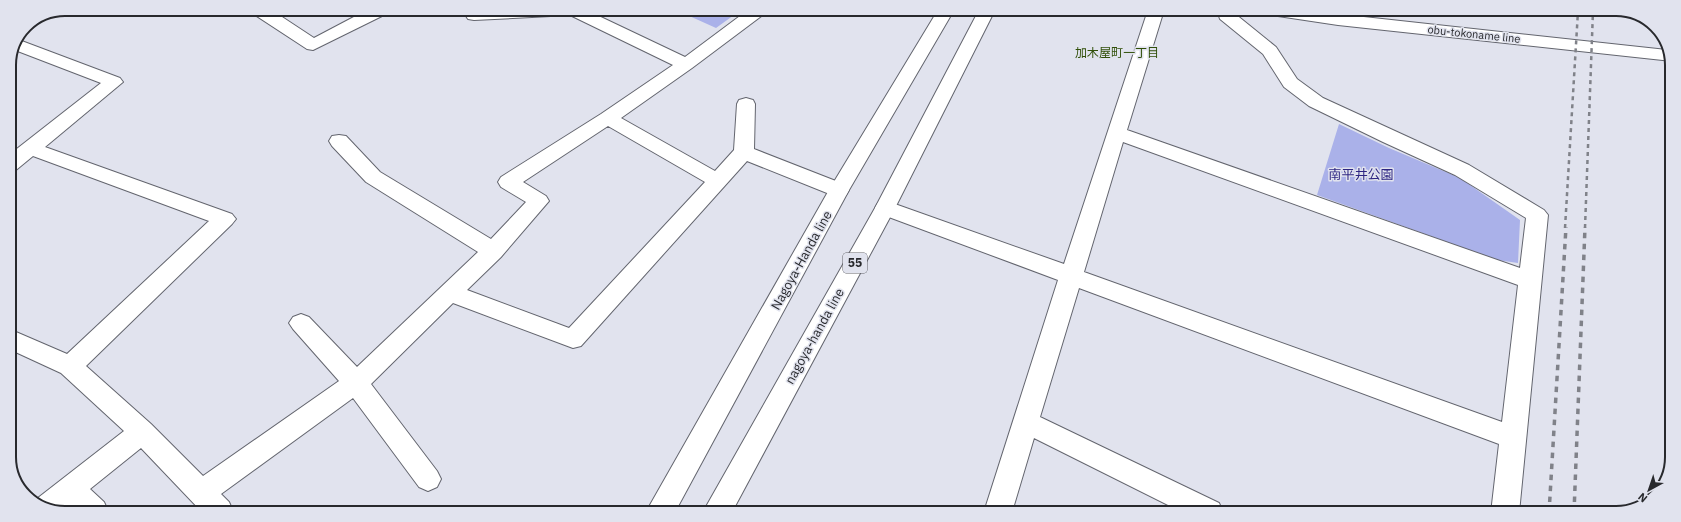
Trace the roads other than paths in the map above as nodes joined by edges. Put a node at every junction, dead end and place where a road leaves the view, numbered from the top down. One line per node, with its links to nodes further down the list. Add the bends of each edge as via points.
1 (269, 16): 2 (street, via 313,45)
2 (369, 16)
3 (586, 16): 12 (street)
4 (750, 16): 12 (street)
5 (942, 16): 21 (street, Nagoya-Handa line)
6 (983, 16): 22 (street, nagoya-handa line / 55)
7 (1154, 16): 15 (street)
8 (1227, 16): 25 (street, via 1270,51 1290,83 1316,102 1462,170 1537,215)
9 (1314, 16): 11 (street, obu-tokoname line)
10 (20, 46): 17 (street, via 114,82)
11 (1664, 55)
12 (686, 64): 14 (street)
13 (746, 104): 18 (street)
14 (608, 118): 20 (street); 23 (street, via 508,182 538,201)
15 (1117, 133): 24 (street); 25 (street)
16 (339, 140): 23 (street, via 373,177)
17 (32, 149): 19 (street); 29 (street, via 225,220)
18 (744, 152): 20 (street); 21 (street)
19 (16, 160)
20 (718, 182): 26 (street, via 573,339)
21 (840, 190): 40 (street, Nagoya-Handa line)
22 (885, 208): 24 (street); 41 (street, nagoya-handa line / 55)
23 (493, 251): 26 (street)
24 (1071, 276): 31 (street); 33 (street)
25 (1530, 280): 33 (street)
26 (450, 293): 30 (street)
27 (301, 323): 30 (street)
28 (16, 341): 29 (street)
29 (70, 366): 32 (street)
30 (356, 383): 34 (street); 36 (street)
31 (1025, 422): 42 (street); 43 (street)
32 (142, 432): 35 (street); 36 (street)
33 (1512, 437): 44 (street)
34 (428, 479)
35 (70, 488): 37 (street); 38 (street)
36 (201, 493): 39 (street)
37 (51, 504)
38 (89, 506)
39 (214, 506)
40 (663, 506)
41 (720, 506)
42 (1000, 506)
43 (1197, 506)
44 (1506, 506)

